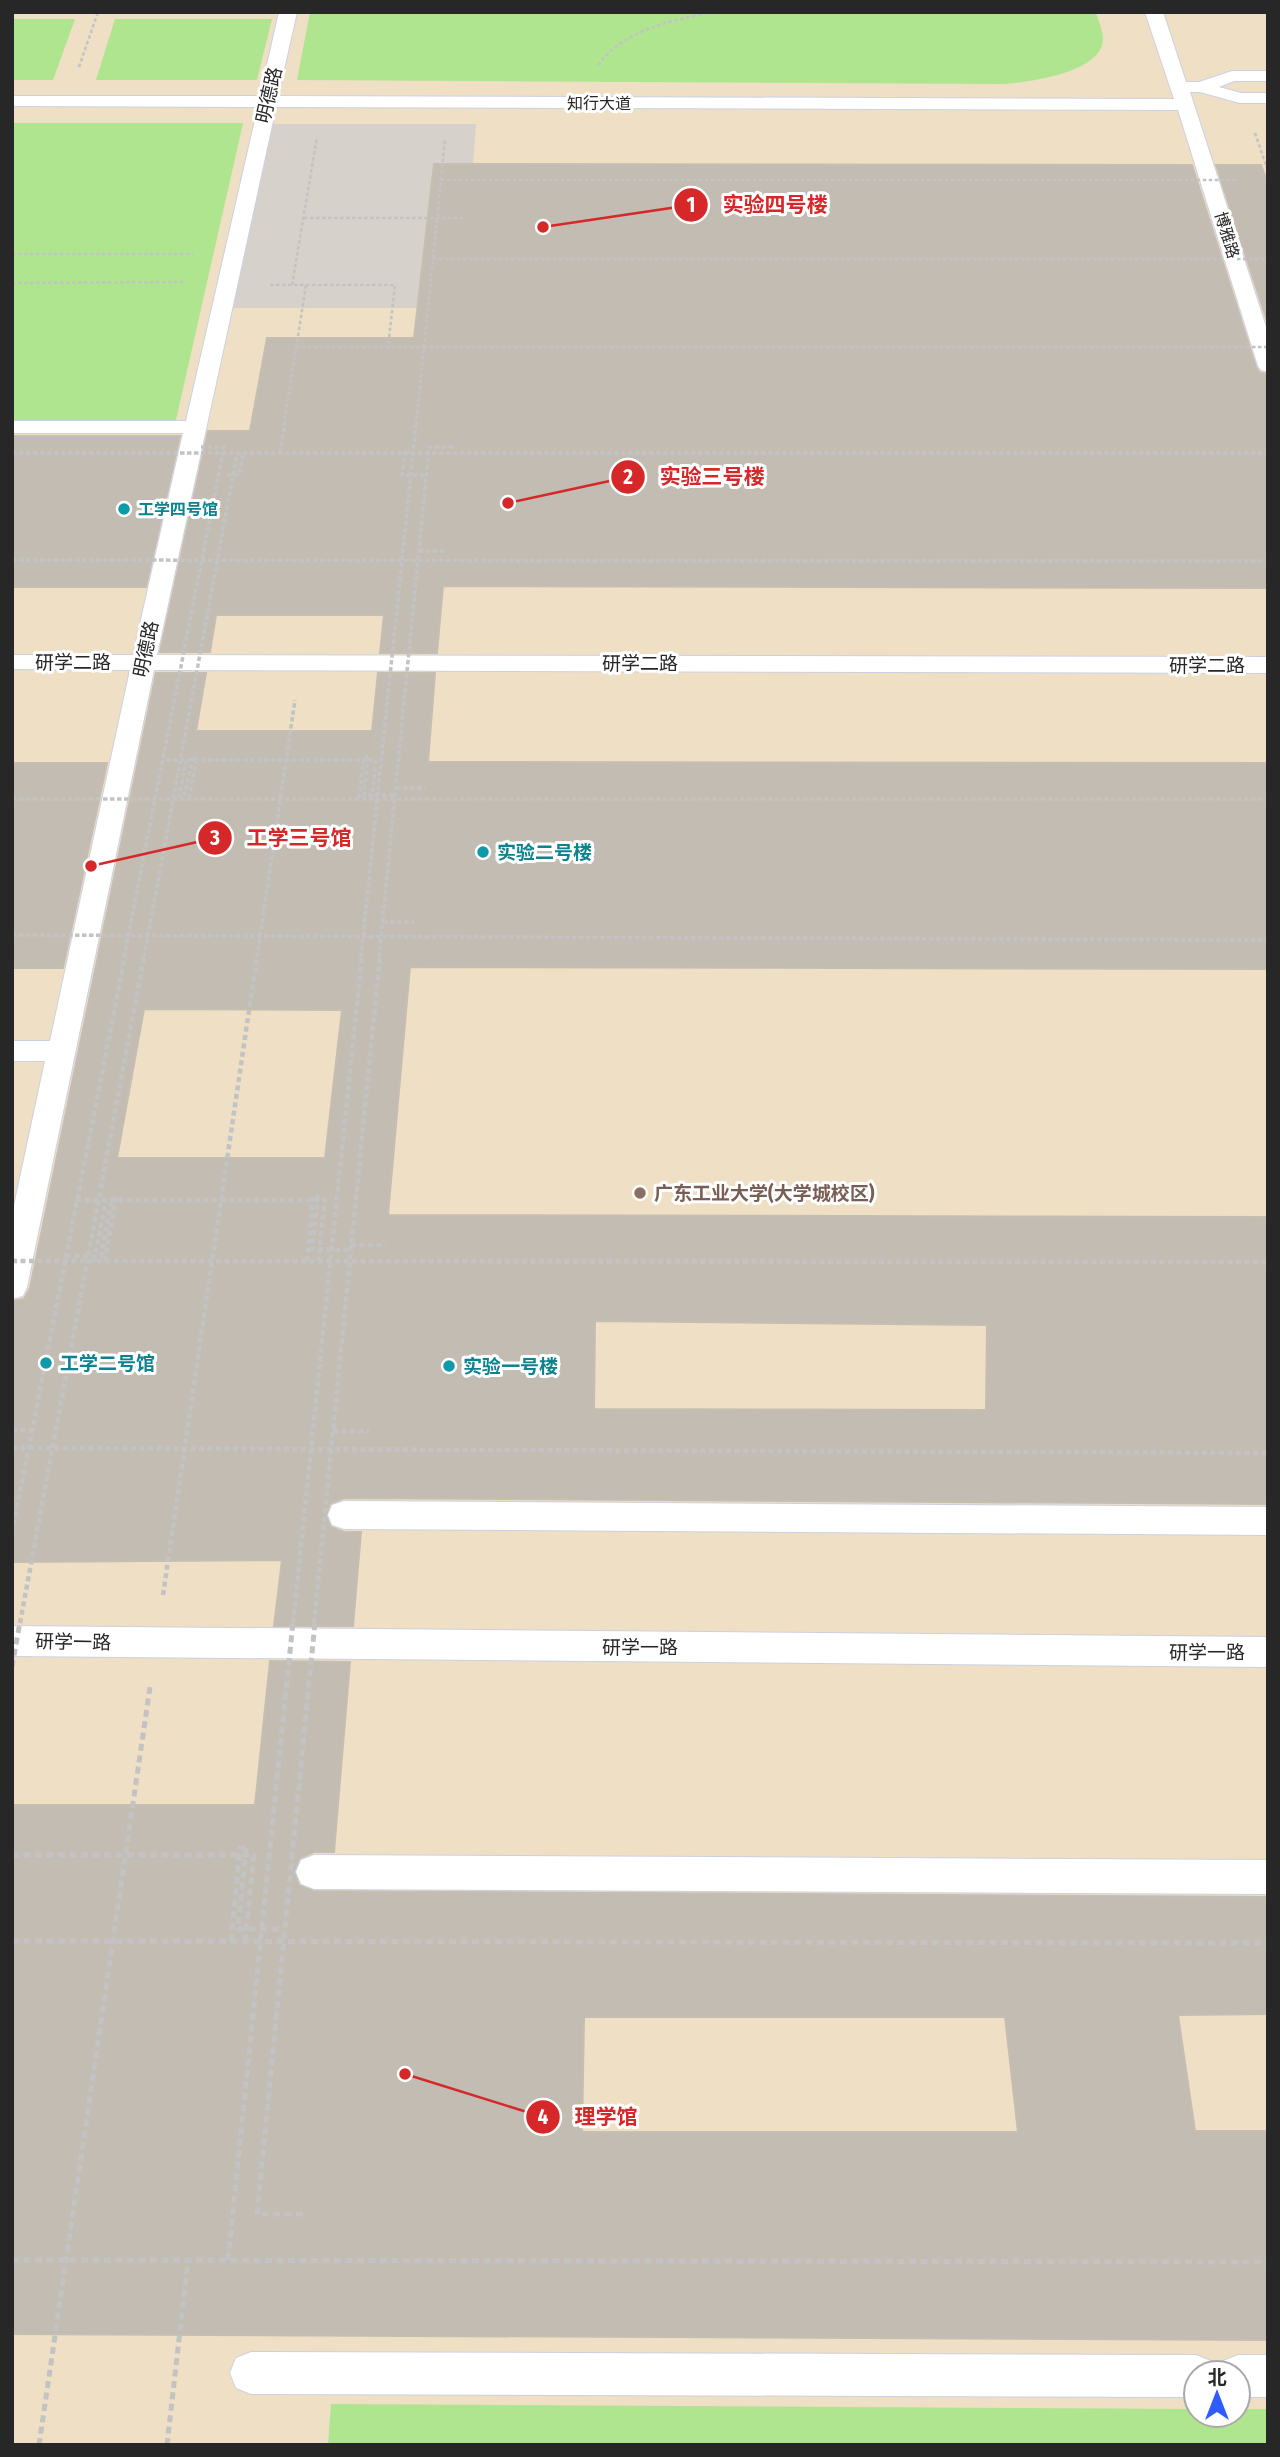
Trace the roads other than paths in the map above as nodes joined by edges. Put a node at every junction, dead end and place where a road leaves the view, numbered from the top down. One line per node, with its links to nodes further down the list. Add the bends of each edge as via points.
1 (288, 12): 8 (lane, 明德路)
2 (1154, 12): 5 (lane, 博雅路)
3 (1268, 76): 4 (lane, via 1232,76)
4 (1200, 87): 5 (lane, 知行大道); 6 (lane, via 1240,98)
5 (1182, 96): 8 (lane, 知行大道); 9 (lane, 博雅路)
6 (1268, 98)
7 (12, 101): 8 (lane, 知行大道)
8 (267, 102): 11 (lane, 明德路)
9 (1268, 366)
10 (12, 427): 11 (lane)
11 (198, 437): 13 (lane, 明德路)
12 (12, 662): 13 (lane, 研学二路)
13 (143, 662): 14 (lane, 研学二路); 16 (lane, 明德路)
14 (1268, 665)
15 (12, 1051): 16 (lane)
16 (62, 1051): 17 (lane, 明德路)
17 (12, 1287)
18 (344, 1515): 19 (lane)
19 (1268, 1521)
20 (12, 1641): 21 (lane, 研学一路)
21 (1268, 1652)
22 (314, 1872): 23 (lane)
23 (1268, 1877)
24 (251, 2373): 25 (lane)
25 (1182, 2376)

